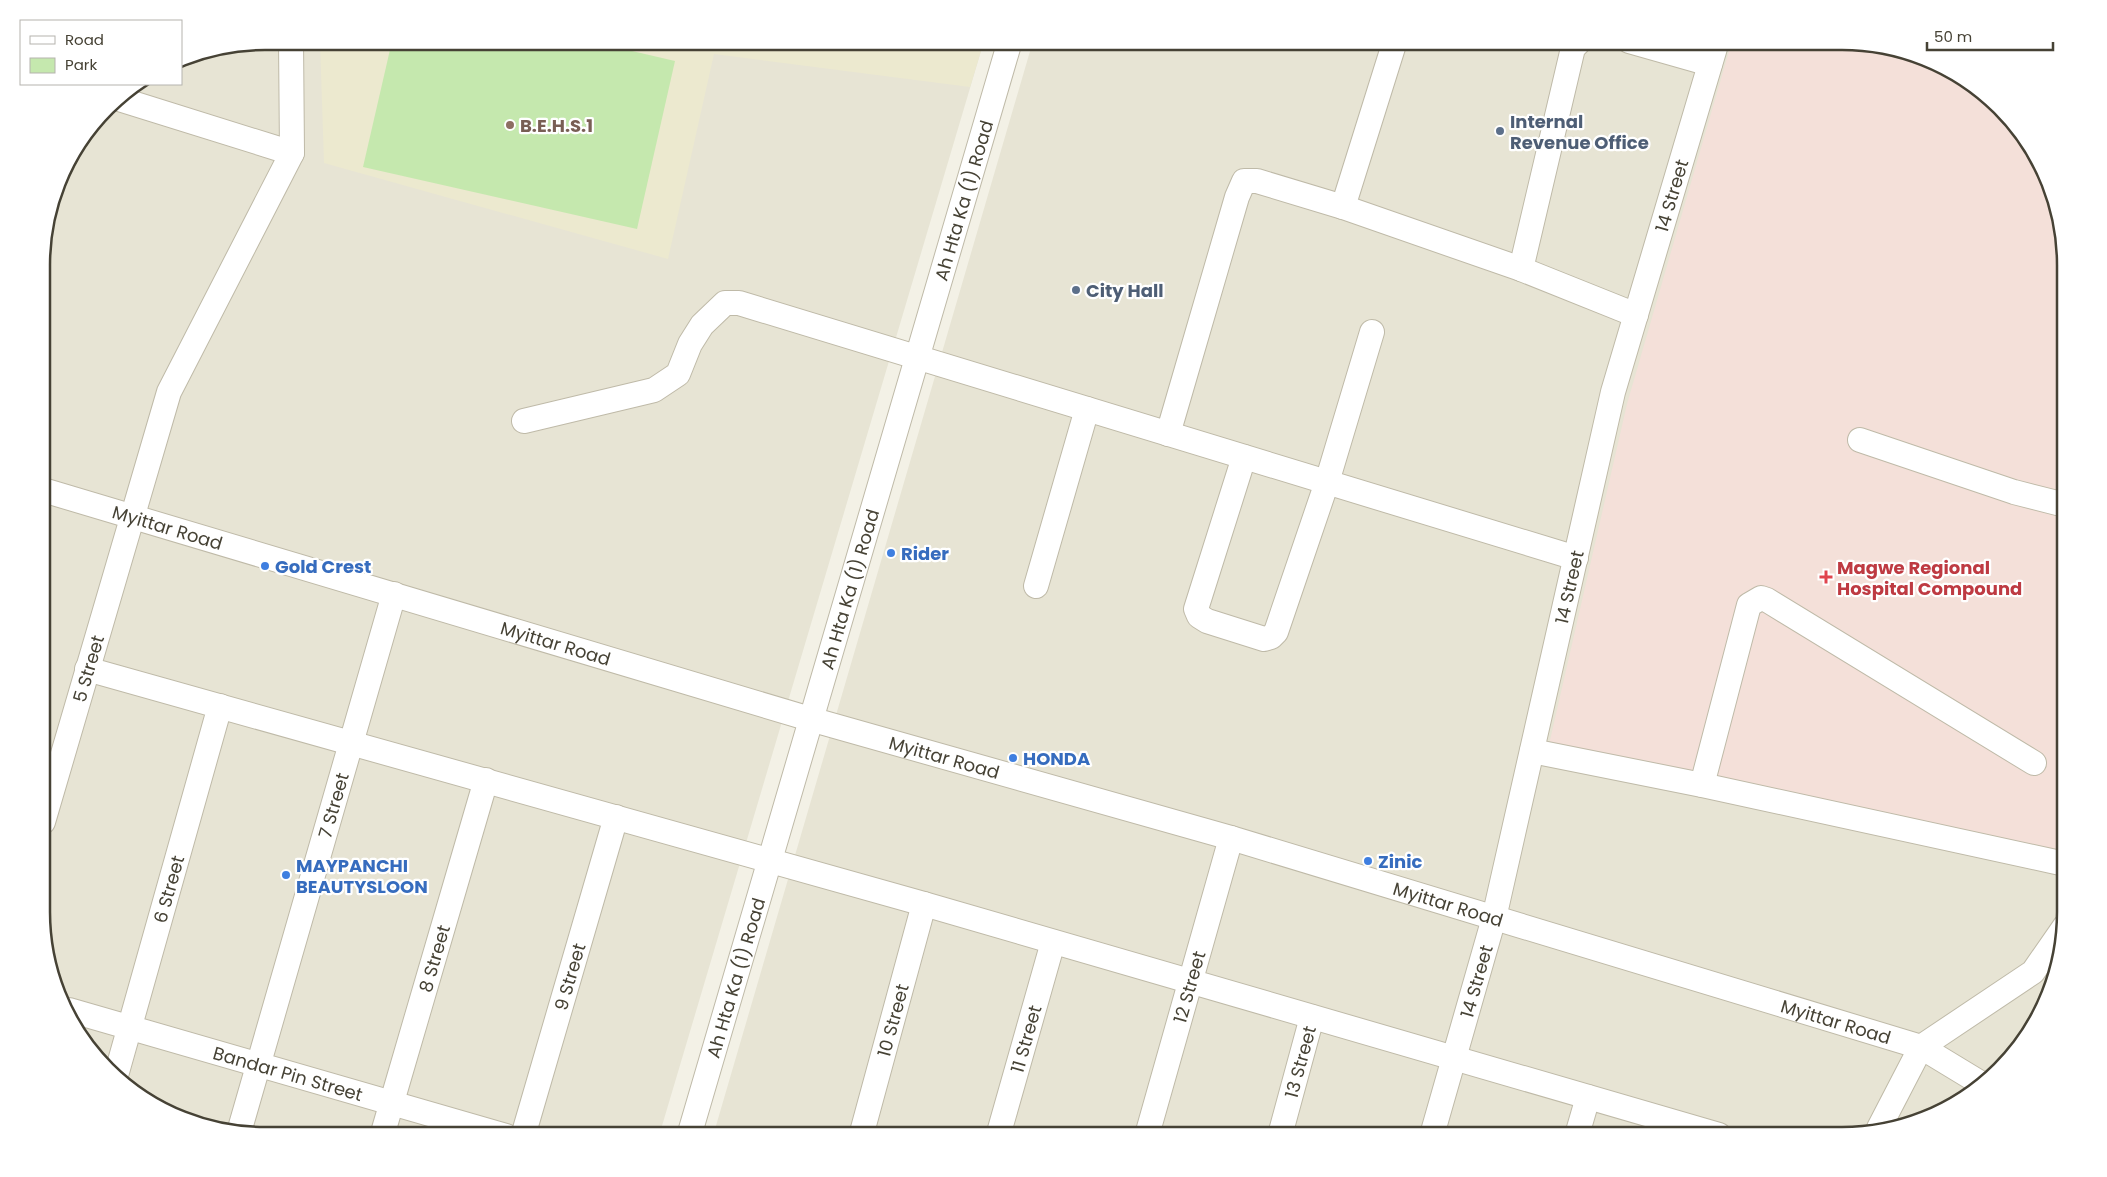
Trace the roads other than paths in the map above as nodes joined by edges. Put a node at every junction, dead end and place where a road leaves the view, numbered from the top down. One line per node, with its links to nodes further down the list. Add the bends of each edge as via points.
1 (292, 50): 9 (street)
2 (1007, 50): 14 (street, Ah Hta Ka (1) Road)
3 (1393, 50): 10 (street)
4 (1573, 50): 11 (street)
5 (1661, 50): 7 (street)
6 (1714, 50): 7 (street, 14 Street)
7 (1710, 64): 12 (street, 14 Street)
8 (126, 101): 9 (street)
9 (292, 153): 23 (street, 5 Street, via 168,392)
10 (1342, 207): 11 (street); 17 (street, via 1257,181 1244,181)
11 (1522, 268): 12 (street)
12 (1636, 315): 24 (street, 14 Street, via 1613,392)
13 (1372, 332): 20 (street)
14 (916, 358): 15 (street); 16 (street, via 739,303 725,303 702,326 690,344 678,374 654,390); 29 (street, Ah Hta Ka (1) Road)
15 (1087, 409): 17 (street); 25 (street)
16 (524, 420)
17 (1168, 434): 19 (street)
18 (1860, 440): 22 (street, via 2014,492)
19 (1244, 457): 20 (street); 20 (street, via 1196,609 1198,616 1207,621 1264,639 1276,632)
20 (1327, 482): 24 (street)
21 (50, 492): 23 (street, Myittar Road)
22 (2057, 502)
23 (132, 516): 26 (street, Myittar Road); 27 (street, 5 Street)
24 (1576, 558): 31 (street, 14 Street)
25 (1036, 586)
26 (394, 594): 29 (street, Myittar Road); 30 (street, 7 Street)
27 (87, 669): 28 (street); 35 (street, 5 Street)
28 (220, 706): 30 (street); 47 (street, 6 Street)
29 (810, 719): 37 (street, Myittar Road); 38 (street, Ah Hta Ka (1) Road)
30 (351, 743): 33 (street); 50 (street, 7 Street)
31 (1532, 751): 34 (street); 41 (street, 14 Street)
32 (2034, 763): 34 (street, via 1761,598 1749,606)
33 (486, 780): 36 (street); 54 (street, 8 Street)
34 (1702, 785): 39 (street)
35 (50, 798)
36 (616, 817): 38 (street); 59 (street, 9 Street)
37 (1231, 838): 41 (street, Myittar Road); 44 (street, 12 Street)
38 (769, 860): 40 (street); 60 (street, Ah Hta Ka (1) Road)
39 (2057, 862)
40 (924, 904): 43 (street); 61 (street, 10 Street)
41 (1494, 918): 48 (street, Myittar Road); 49 (street, 14 Street)
42 (2055, 940): 48 (street, via 2033,972)
43 (1053, 942): 44 (street); 62 (street, 11 Street)
44 (1191, 982): 46 (street); 63 (street, 12 Street)
45 (75, 1012): 47 (street, Bandar Pin Street)
46 (1312, 1017): 49 (street); 64 (street, 13 Street)
47 (130, 1027): 50 (street, Bandar Pin Street); 51 (street, 6 Street)
48 (1921, 1047): 52 (street, Myittar Road); 55 (street)
49 (1454, 1058): 53 (street); 65 (street, 14 Street)
50 (259, 1064): 54 (street, Bandar Pin Street); 56 (street, 7 Street)
51 (118, 1069)
52 (1976, 1080)
53 (1588, 1097): 66 (street); 67 (street)
54 (392, 1103): 57 (street, 8 Street); 58 (street, Bandar Pin Street)
55 (1882, 1123)
56 (241, 1126)
57 (385, 1127)
58 (475, 1127)
59 (527, 1127)
60 (692, 1127)
61 (863, 1127)
62 (1001, 1127)
63 (1150, 1127)
64 (1282, 1127)
65 (1434, 1127)
66 (1579, 1127)
67 (1691, 1127)

